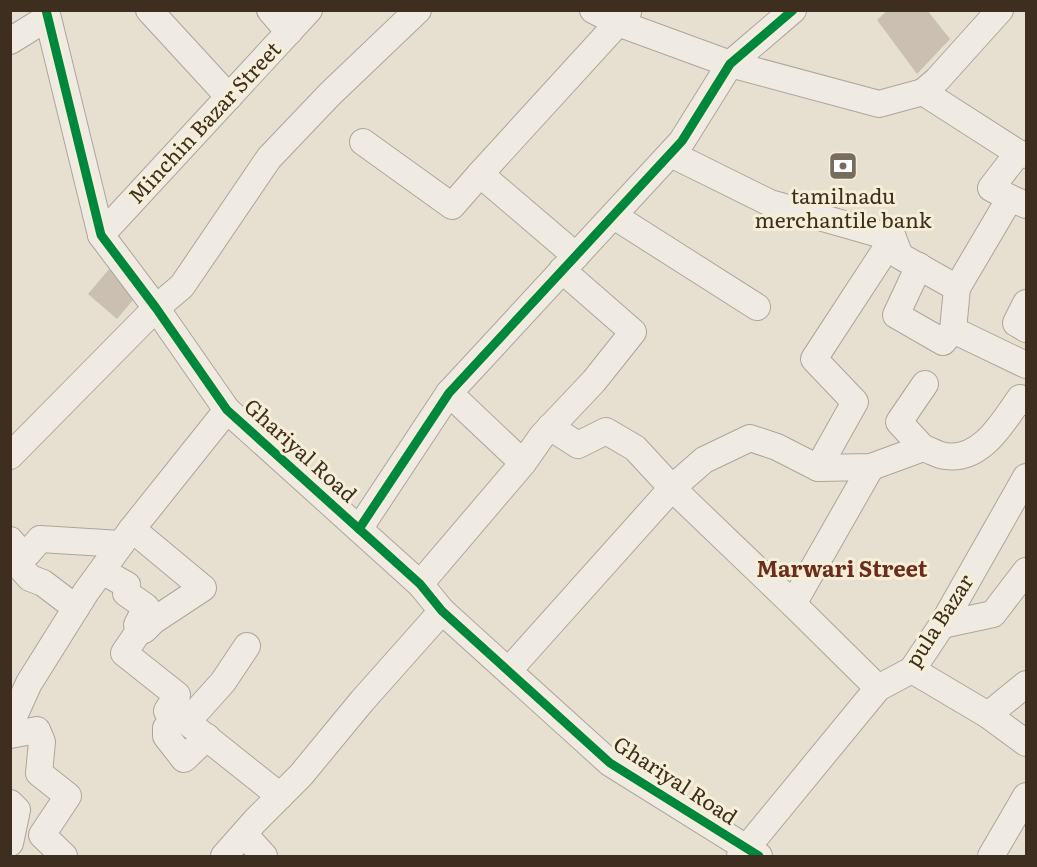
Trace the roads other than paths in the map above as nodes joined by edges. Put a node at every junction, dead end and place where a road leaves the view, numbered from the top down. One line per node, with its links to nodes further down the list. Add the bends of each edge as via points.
1 (149, 10): 14 (street)
2 (270, 10): 10 (street)
3 (309, 10): 10 (street, Minchin Bazar Street)
4 (418, 10): 28 (street, via 269,158 182,286)
5 (593, 10): 9 (street)
6 (793, 10): 12 (street)
7 (1000, 10): 13 (street)
8 (46, 14): 11 (street); 21 (street, Ghariyal Road)
9 (624, 17): 12 (street); 18 (street)
10 (289, 32): 14 (street, Minchin Bazar Street)
11 (10, 41)
12 (730, 64): 13 (street, via 879,104); 16 (street)
13 (923, 92): 17 (street)
14 (228, 97): 21 (street, Minchin Bazar Street)
15 (363, 142): 18 (street, via 452,206)
16 (671, 154): 20 (street); 22 (street, via 770,203)
17 (1022, 154): 19 (street, via 991,188)
18 (480, 174): 23 (street)
19 (1018, 201): 25 (street)
20 (614, 216): 23 (street); 27 (street)
21 (100, 235): 28 (street, Ghariyal Road)
22 (893, 238): 24 (street, via 900,256); 41 (street, via 814,360 855,402)
23 (569, 263): 33 (street); 36 (street, via 633,332)
24 (919, 267): 25 (street); 30 (street, via 896,315 943,342)
25 (957, 288): 30 (street)
26 (1026, 303): 29 (street, via 1016,323)
27 (757, 307)
28 (156, 308): 35 (street, Ghariyal Road); 38 (street)
29 (1026, 329)
30 (952, 330): 31 (street)
31 (1026, 365)
32 (926, 384): 37 (street, via 899,422)
33 (449, 393): 39 (street); 45 (street)
34 (1026, 402): 37 (street, via 1020,398 994,435 969,454 946,457)
35 (227, 410): 45 (street, Ghariyal Road); 46 (street)
36 (550, 427): 39 (street); 43 (street, via 578,445 606,431 635,448)
37 (923, 448): 40 (street)
38 (10, 456)
39 (524, 463): 50 (street)
40 (871, 467): 41 (street); 51 (street)
41 (818, 468): 43 (street, via 750,438 704,460)
42 (1026, 477): 44 (street, pula Bazar)
43 (672, 488): 51 (street); 58 (street)
44 (1018, 510): 54 (street, pula Bazar)
45 (359, 529): 50 (street, Ghariyal Road)
46 (126, 537): 47 (street, via 40,539); 48 (street); 55 (street, via 203,588 144,630)
47 (19, 547): 52 (street, via 13,559 30,578)
48 (102, 571): 52 (street); 55 (street, via 127,585 126,593 146,607 138,625)
49 (1026, 571): 54 (street, via 993,614)
50 (420, 584): 53 (street, Ghariyal Road)
51 (793, 604): 60 (street)
52 (76, 608): 63 (street, via 29,683)
53 (442, 611): 58 (street, Ghariyal Road); 67 (street)
54 (942, 625): 59 (street, pula Bazar)
55 (141, 628): 64 (street, via 124,653 177,696 167,711)
56 (247, 646): 64 (street)
57 (1026, 664): 61 (street)
58 (509, 670): 72 (street, Ghariyal Road, via 610,763)
59 (912, 670): 60 (street, pula Bazar); 62 (street)
60 (878, 688): 72 (street, pula Bazar)
61 (1021, 688): 62 (street)
62 (988, 715): 66 (street)
63 (10, 725)
64 (190, 725): 67 (street)
65 (10, 735): 73 (street, via 37,730 42,741 39,772 68,796 42,836)
66 (1026, 743)
67 (280, 796): 70 (street)
68 (1026, 796): 76 (street)
69 (10, 802): 71 (street, via 17,810)
70 (244, 834): 74 (street); 75 (street)
71 (10, 843)
72 (748, 854)
73 (64, 856)
74 (224, 856)
75 (264, 856)
76 (991, 856)

